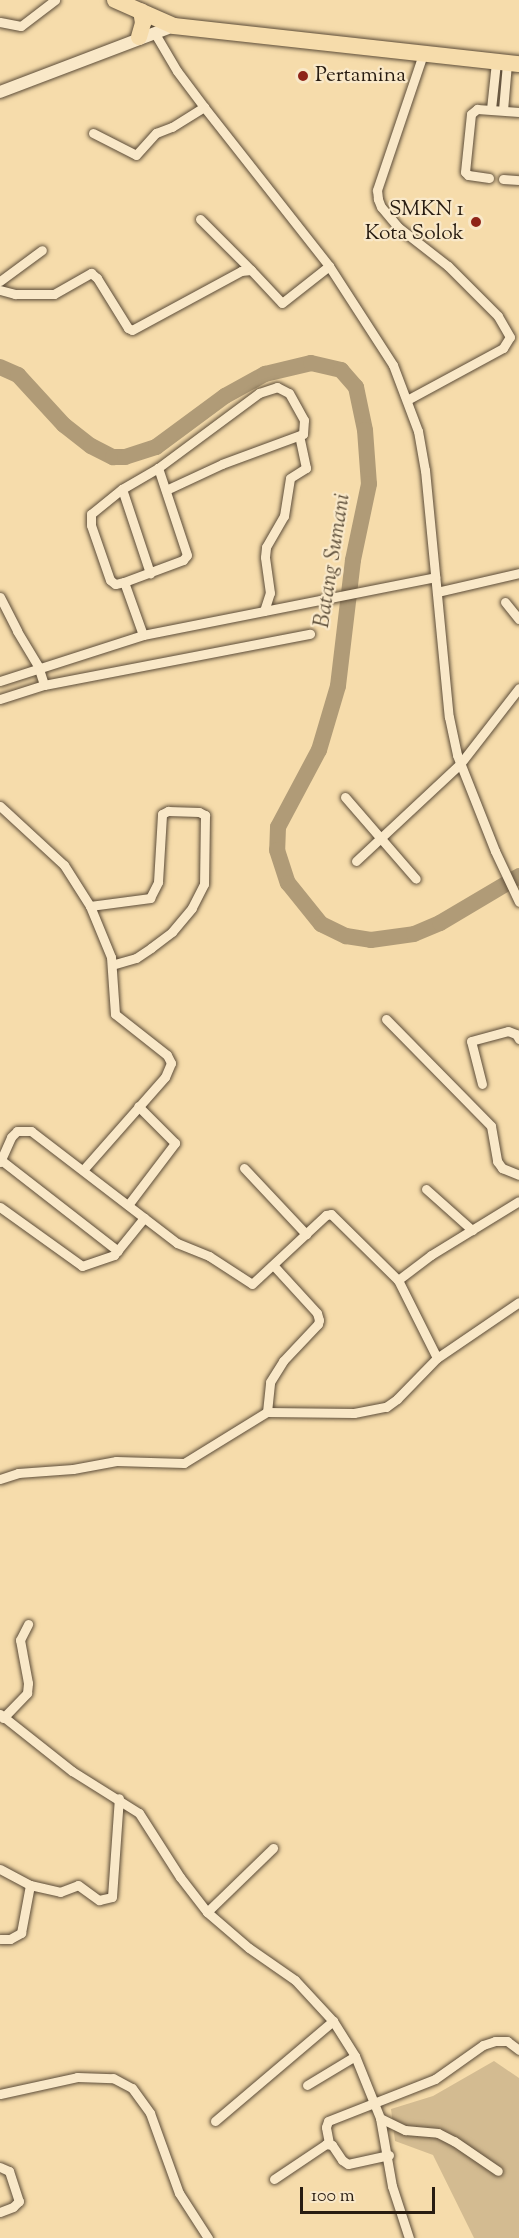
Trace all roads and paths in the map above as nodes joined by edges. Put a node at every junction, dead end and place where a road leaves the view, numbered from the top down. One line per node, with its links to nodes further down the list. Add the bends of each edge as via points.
1 (55, 0): 4 (street, via 21,26)
2 (115, 0): 3 (highway)
3 (141, 11): 5 (highway); 6 (highway)
4 (0, 22)
5 (174, 26): 6 (street); 7 (highway)
6 (147, 35): 9 (street); 10 (street)
7 (423, 54): 8 (highway); 24 (street, via 377,190 378,199 398,227 448,266 498,316 510,336 503,348)
8 (507, 63): 11 (street); 12 (street)
9 (0, 92)
10 (204, 107): 14 (street, via 156,133 136,155); 20 (street)
11 (491, 109): 12 (street); 15 (street, via 477,109 471,114 465,170 468,175)
12 (503, 110): 13 (street)
13 (519, 112)
14 (93, 133)
15 (489, 178)
16 (503, 179): 17 (street)
17 (519, 180)
18 (200, 219): 21 (street)
19 (42, 250): 22 (street)
20 (329, 266): 21 (street, via 282,303); 24 (street, via 379,339)
21 (251, 270): 23 (street, via 238,272 132,330 91,273 54,294)
22 (0, 281)
23 (0, 290)
24 (406, 400): 31 (street, via 418,430 425,470)
25 (299, 436): 26 (street, via 305,430 304,420 286,390 273,387 259,393); 28 (street, via 222,464); 36 (street, via 306,468 290,478 284,516 266,547 270,593)
26 (158, 468): 27 (street); 28 (street)
27 (122, 489): 29 (street); 32 (street, via 93,512 90,521 110,580 115,584)
28 (166, 490): 29 (street, via 188,555)
29 (150, 573): 32 (street)
30 (519, 573): 33 (street)
31 (435, 578): 33 (street); 36 (street)
32 (124, 582): 39 (street)
33 (437, 592): 45 (street, via 449,717)
34 (0, 597): 40 (street)
35 (505, 602): 37 (street)
36 (264, 610): 39 (street)
37 (519, 619)
38 (310, 634): 42 (street)
39 (143, 635): 40 (street)
40 (38, 666): 41 (street); 42 (street)
41 (0, 681)
42 (44, 685): 44 (street)
43 (519, 688): 45 (street)
44 (0, 699)
45 (460, 764): 50 (street); 53 (street)
46 (345, 797): 50 (street)
47 (0, 806): 48 (street)
48 (12, 819): 49 (street); 54 (street, via 64,865)
49 (0, 823)
50 (380, 837): 51 (street); 52 (street)
51 (356, 861)
52 (416, 879)
53 (519, 902)
54 (90, 906): 55 (street); 55 (street, via 150,898 158,882 162,814 168,811 205,815 204,884 192,908 172,932 151,948 136,958)
55 (112, 965): 59 (street, via 115,1014 171,1063 165,1077)
56 (386, 1019): 63 (street, via 491,1126 497,1161 502,1168)
57 (519, 1039): 58 (street, via 508,1031 471,1041)
58 (482, 1084)
59 (138, 1106): 62 (street); 66 (street, via 175,1143)
60 (0, 1161): 62 (street, via 11,1137 27,1129); 71 (street)
61 (244, 1168): 70 (street)
62 (83, 1170): 66 (street)
63 (519, 1175)
64 (426, 1189): 69 (street)
65 (519, 1202): 69 (street)
66 (128, 1205): 68 (street)
67 (0, 1207): 71 (street, via 82,1266)
68 (144, 1218): 71 (street); 72 (street, via 177,1243 208,1256 252,1284)
69 (472, 1230): 73 (street)
70 (306, 1234): 72 (street); 73 (street, via 326,1215 334,1215)
71 (118, 1251)
72 (273, 1265): 76 (street, via 319,1320 283,1360 270,1382)
73 (398, 1280): 75 (street)
74 (519, 1302): 75 (street)
75 (436, 1358): 76 (street, via 397,1400 378,1410)
76 (267, 1412): 77 (street, via 188,1462 116,1461 18,1473)
77 (0, 1479)
78 (28, 1624): 79 (street, via 20,1640 27,1693)
79 (2, 1716): 80 (street, via 72,1771)
80 (119, 1798): 83 (street, via 112,1897 99,1900 78,1886 56,1892); 84 (street, via 139,1813)
81 (273, 1848): 84 (street)
82 (0, 1869): 83 (street)
83 (30, 1885): 85 (street, via 21,1933)
84 (207, 1912): 86 (street, via 295,1980)
85 (0, 1939)
86 (333, 2021): 88 (street); 93 (street)
87 (519, 2050): 91 (street, via 507,2041 483,2045 435,2079)
88 (355, 2056): 89 (street); 91 (street)
89 (307, 2085)
90 (0, 2094): 100 (street, via 77,2077 113,2078 132,2088 150,2113 180,2193)
91 (374, 2105): 92 (street); 94 (street, via 328,2121)
92 (380, 2118): 95 (street); 97 (street, via 405,2130 438,2133 454,2140)
93 (215, 2121)
94 (329, 2143): 95 (street, via 348,2164); 98 (street)
95 (388, 2155): 101 (street, via 392,2186)
96 (0, 2167): 99 (street, via 9,2170 20,2201)
97 (498, 2171)
98 (274, 2179)
99 (0, 2212)
100 (208, 2238)
101 (409, 2238)

